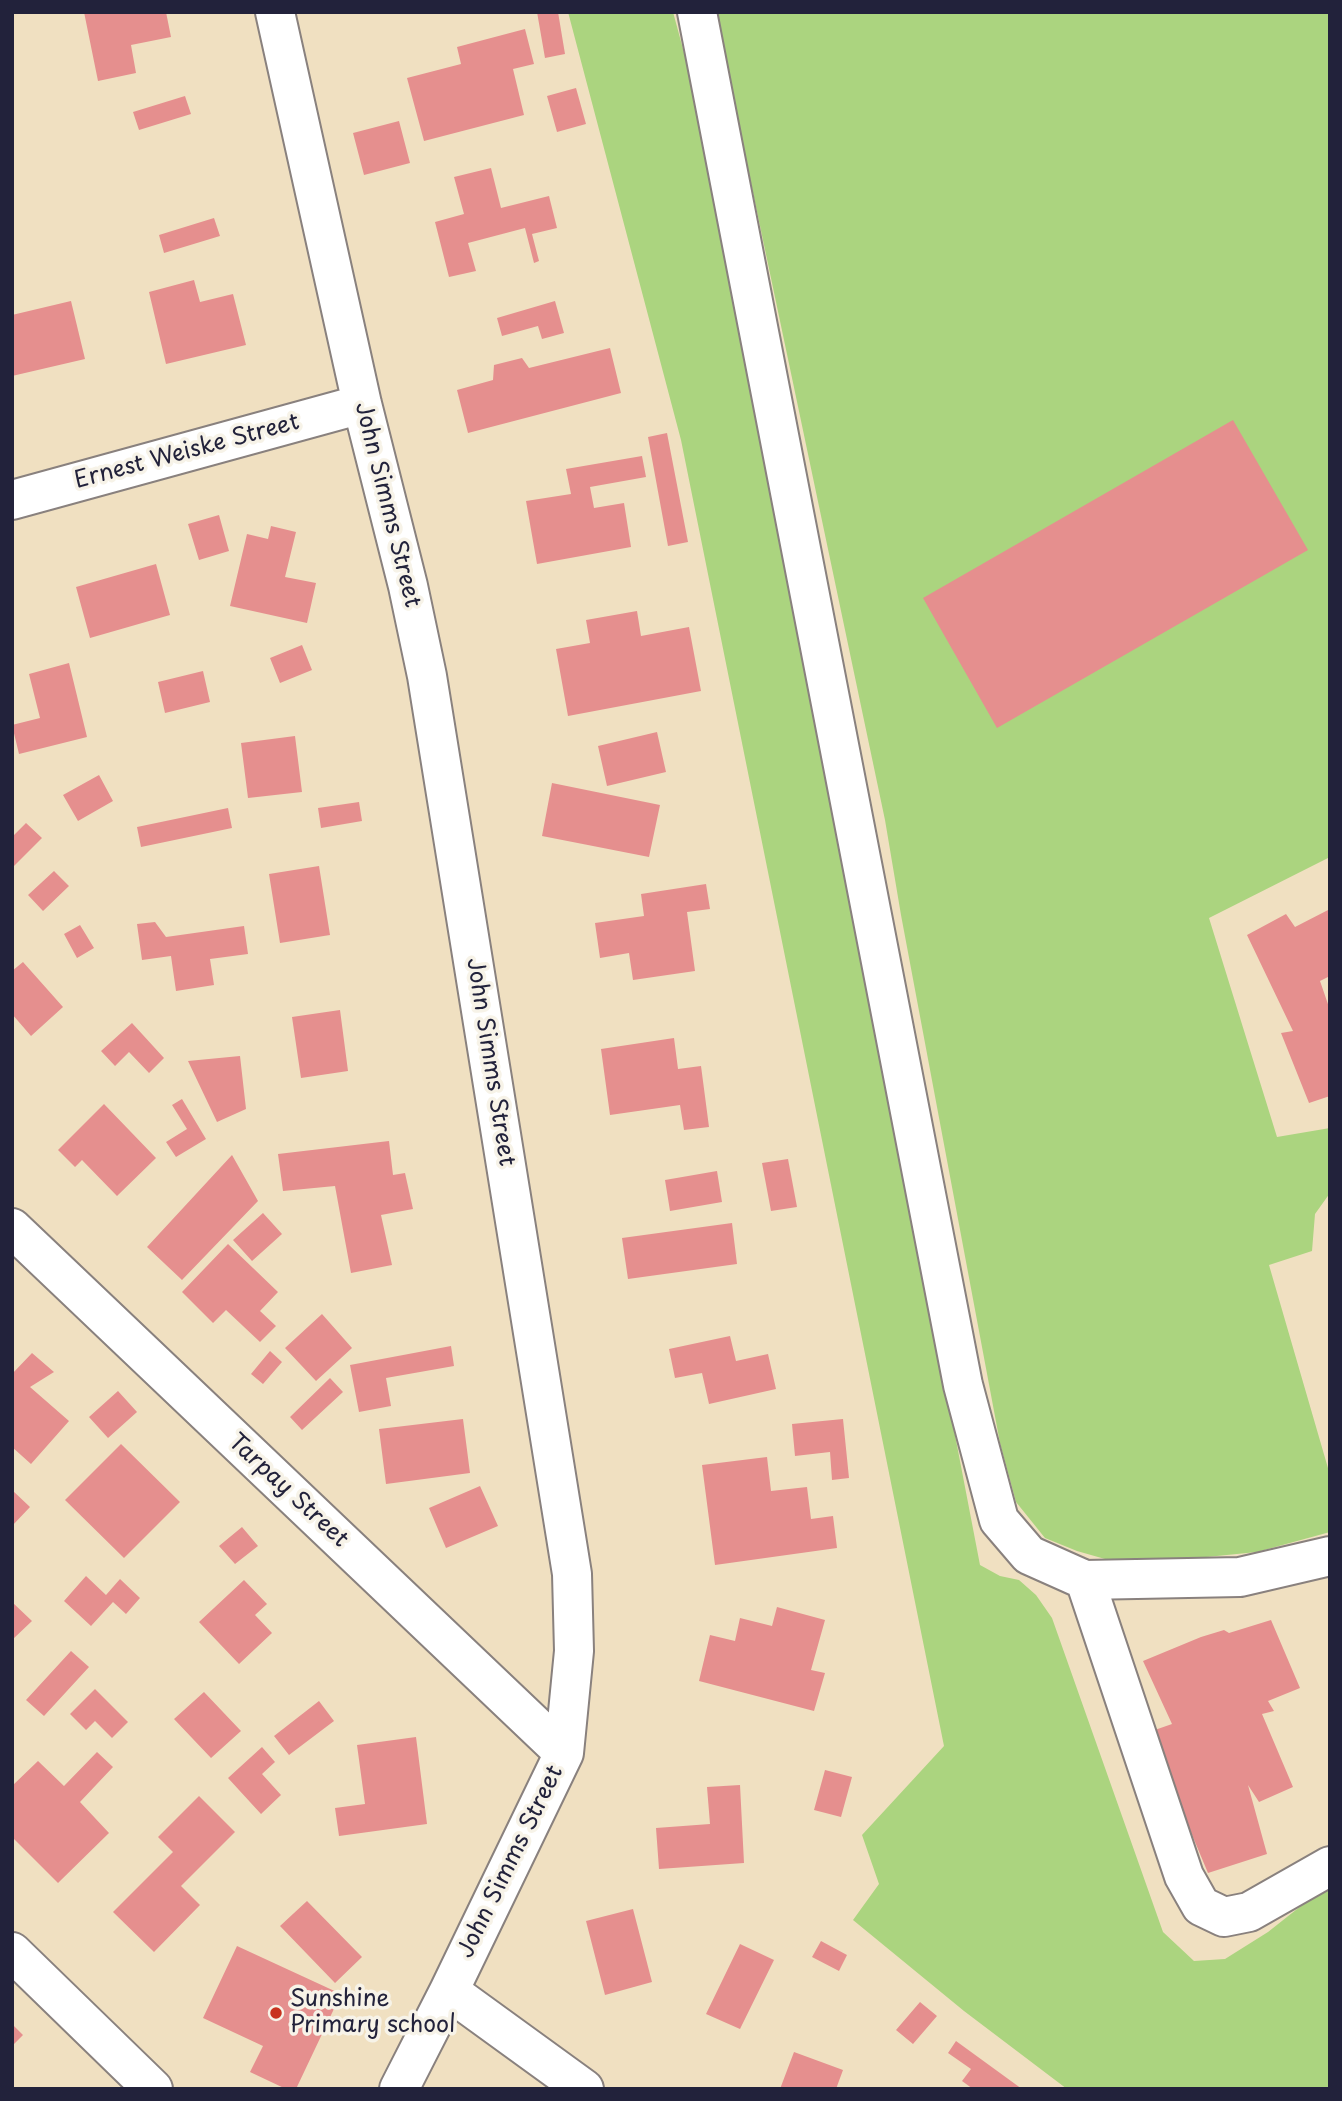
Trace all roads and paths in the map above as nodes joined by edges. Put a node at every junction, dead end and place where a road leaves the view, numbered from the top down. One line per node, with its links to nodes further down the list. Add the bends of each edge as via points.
1 (275, 12): 3 (street, John Simms Street)
2 (696, 12): 7 (street, via 963,1385 999,1520 1029,1555)
3 (362, 404): 4 (street, Ernest Weiske Street); 8 (street, John Simms Street, via 427,676 572,1574 574,1651)
4 (12, 500)
5 (12, 1228): 8 (street, Tarpay Street)
6 (1330, 1556): 7 (street, via 1240,1577)
7 (1085, 1580): 9 (street, via 1184,1876 1201,1906 1224,1917 1249,1912)
8 (564, 1753): 11 (street, John Simms Street)
9 (1330, 1866)
10 (12, 1952): 12 (street)
11 (449, 1991): 13 (street, John Simms Street); 14 (street)
12 (153, 2089)
13 (399, 2089)
14 (584, 2089)

